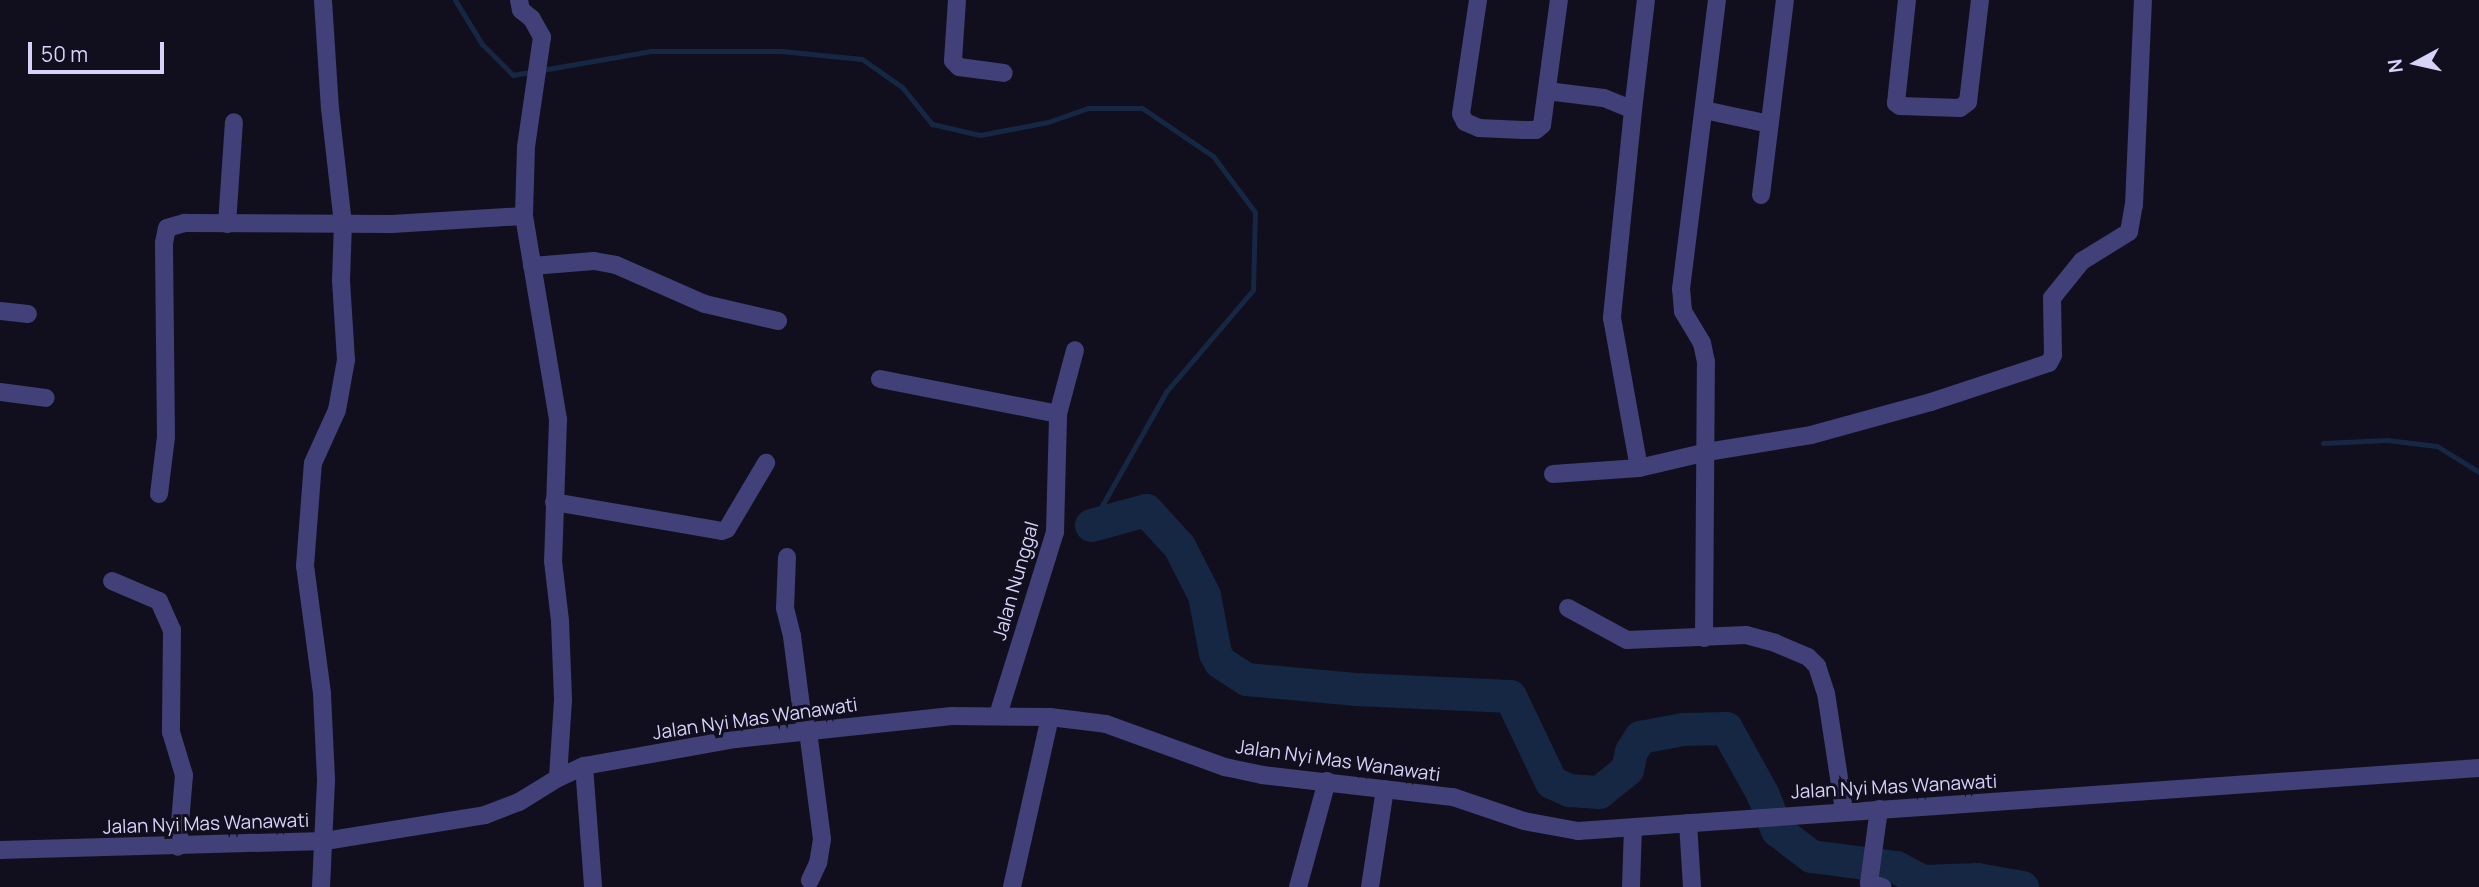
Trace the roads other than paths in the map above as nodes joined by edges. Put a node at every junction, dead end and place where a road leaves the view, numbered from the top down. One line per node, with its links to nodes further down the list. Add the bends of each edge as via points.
1 (323, 0): 21 (street)
2 (519, 0): 19 (street, via 542,37 526,147)
3 (957, 0): 12 (street, via 953,61 959,67)
4 (1478, 0): 13 (street, via 1461,114 1465,122 1479,128 1536,130 1542,125)
5 (1559, 0): 13 (street)
6 (1646, 0): 14 (street)
7 (1717, 0): 15 (street)
8 (1785, 0): 17 (street)
9 (1907, 0): 10 (street, via 1896,103 1959,108 1968,102)
10 (1980, 0)
11 (2143, 0): 31 (street, via 2129,232 2082,261 2052,298 2053,355 2049,363 1838,428)
12 (1004, 73)
13 (1547, 91): 14 (street, via 1604,98)
14 (1633, 110): 33 (street, via 1612,318)
15 (1704, 110): 17 (street); 31 (street, via 1681,289 1684,310 1702,343 1706,362)
16 (234, 122): 20 (street)
17 (1770, 124): 18 (street)
18 (1761, 195)
19 (524, 216): 21 (street); 22 (street)
20 (227, 224): 21 (street); 35 (street, via 184,223 167,228 166,437)
21 (343, 224): 53 (street, via 346,360 337,410 313,463 305,566 322,693)
22 (533, 266): 25 (street, via 594,261 616,265 705,304); 36 (street, via 558,420)
23 (0, 311): 24 (street)
24 (28, 314)
25 (778, 321)
26 (1075, 351): 30 (street, Jalan Nunggal)
27 (880, 379): 30 (street)
28 (0, 392): 29 (street)
29 (46, 398)
30 (1058, 414): 41 (street, Jalan Nunggal, via 1055,532)
31 (1707, 452): 33 (street); 40 (street)
32 (766, 463): 36 (street, via 722,531)
33 (1639, 468): 34 (street)
34 (1553, 474)
35 (159, 494)
36 (554, 502): 46 (street, via 553,561 563,700)
37 (787, 557): 43 (street, via 785,608)
38 (112, 581): 54 (street, via 159,601 172,630 171,732 184,775)
39 (1567, 608): 40 (street, via 1627,640)
40 (1704, 638): 50 (street, via 1745,635 1775,642 1817,666 1833,725)
41 (998, 715): 42 (street, Jalan Nyi Mas Wanawati); 43 (street, Jalan Nyi Mas Wanawati)
42 (1050, 717): 47 (street, Jalan Nyi Mas Wanawati, via 1106,724 1225,767); 60 (street)
43 (808, 731): 44 (street, Jalan Nyi Mas Wanawati); 56 (street, via 822,839)
44 (584, 766): 46 (street, Jalan Nyi Mas Wanawati); 59 (street)
45 (2479, 768): 49 (street, Jalan Nyi Mas Wanawati)
46 (558, 778): 53 (street, Jalan Nyi Mas Wanawati, via 519,802 485,815)
47 (1327, 782): 48 (street, Jalan Nyi Mas Wanawati); 61 (street)
48 (1385, 789): 52 (street, Jalan Nyi Mas Wanawati, via 1453,797 1558,829); 62 (street)
49 (1879, 809): 50 (street, Jalan Nyi Mas Wanawati); 57 (street)
50 (1844, 810): 51 (street, Jalan Nyi Mas Wanawati)
51 (1688, 823): 52 (street, Jalan Nyi Mas Wanawati); 64 (street)
52 (1633, 828): 63 (street)
53 (325, 841): 54 (street, Jalan Nyi Mas Wanawati); 58 (street)
54 (178, 847): 55 (street, Jalan Nyi Mas Wanawati)
55 (0, 850)
56 (810, 880)
57 (1872, 883)
58 (321, 887)
59 (593, 887)
60 (1012, 887)
61 (1298, 887)
62 (1370, 887)
63 (1631, 887)
64 (1692, 887)

